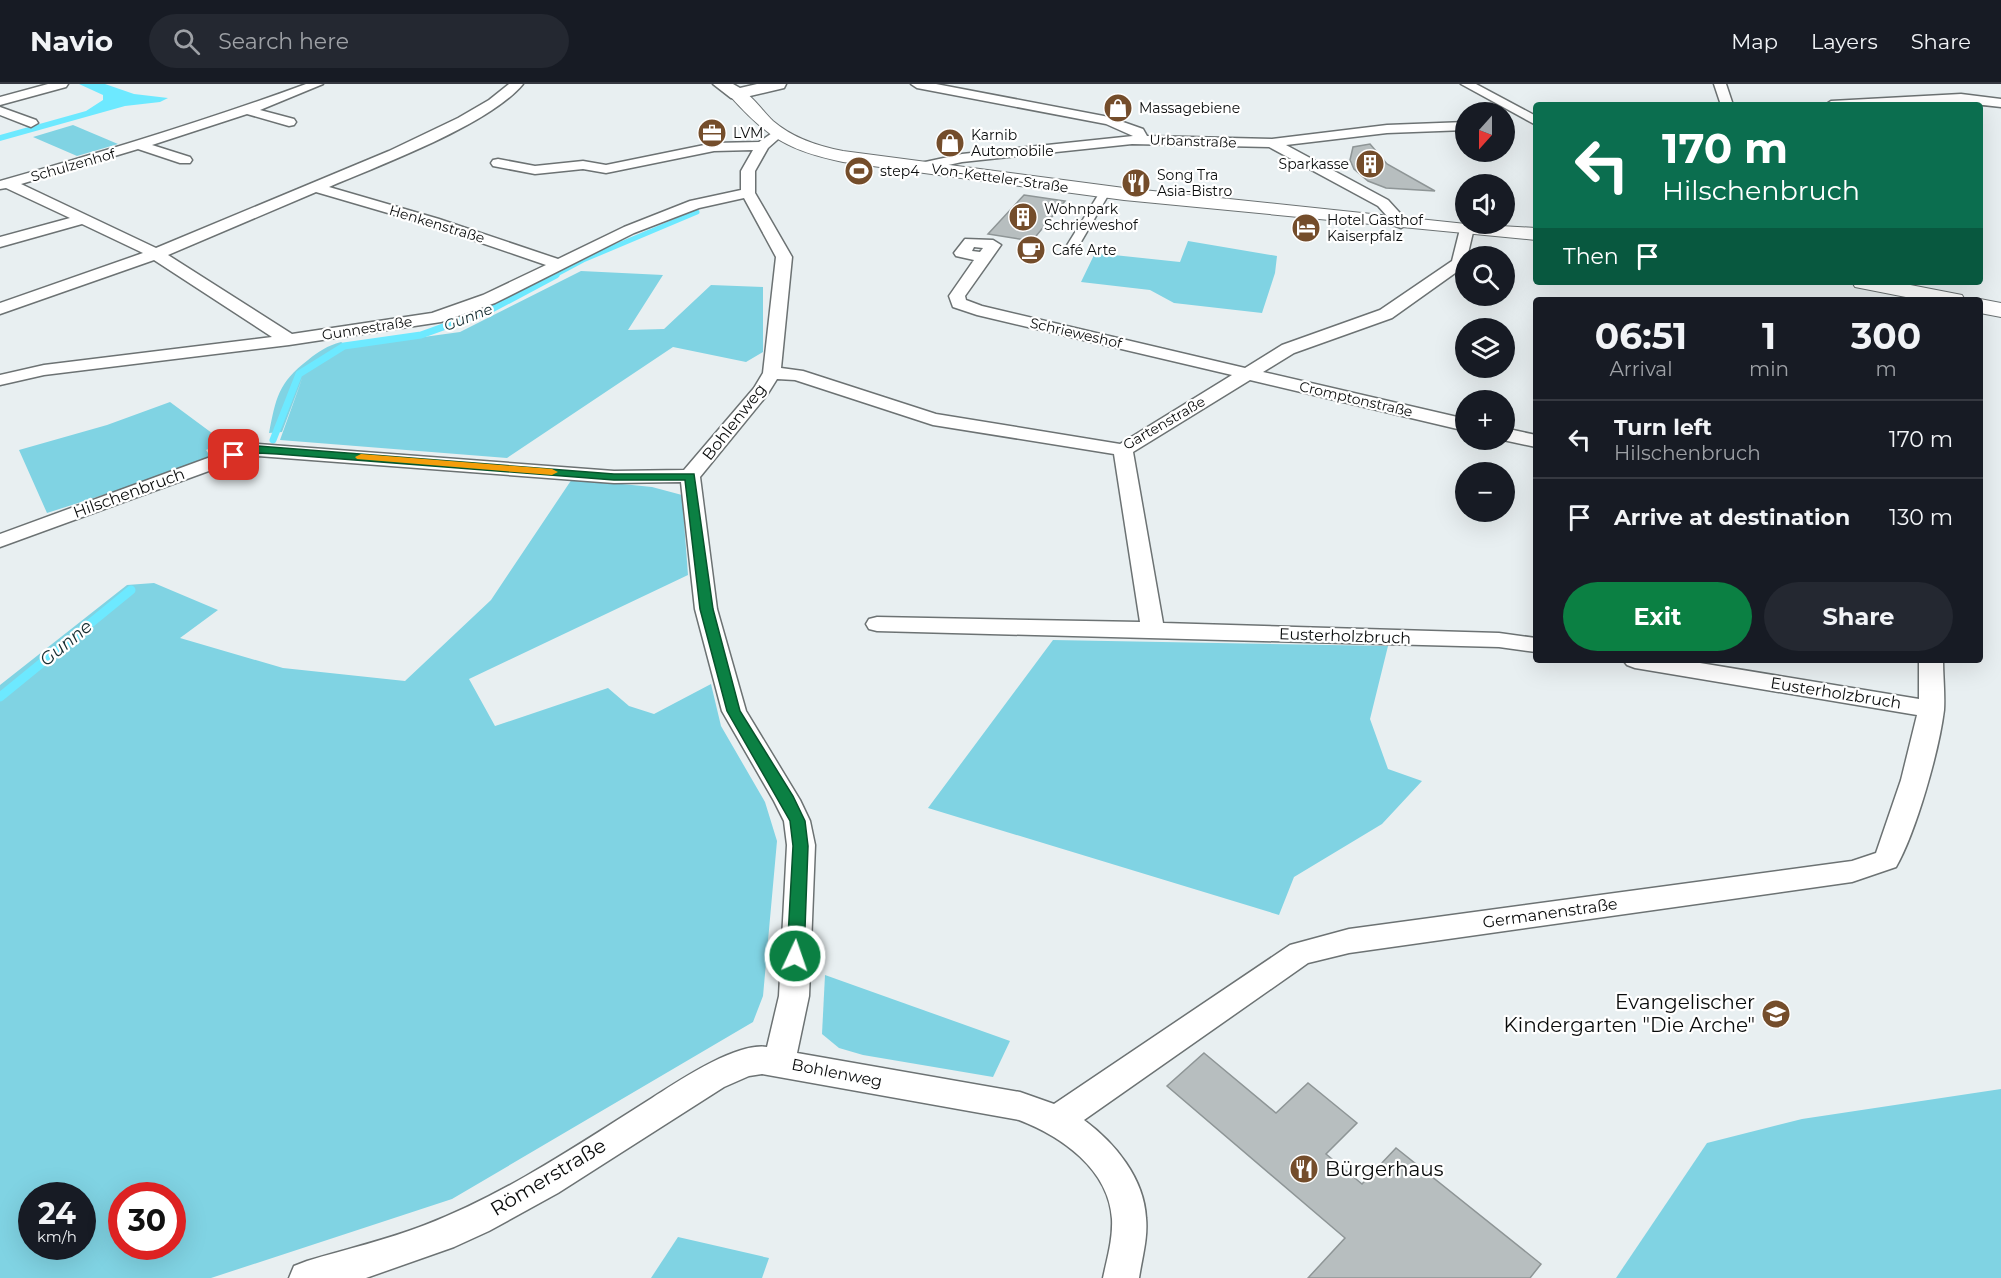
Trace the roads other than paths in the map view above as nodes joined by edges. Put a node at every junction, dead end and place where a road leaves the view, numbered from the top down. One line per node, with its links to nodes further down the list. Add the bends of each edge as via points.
1 (62, 84): 11 (street)
2 (288, 84): 9 (street, Schulzenhof)
3 (517, 84): 34 (street, via 463,121)
4 (721, 84): 10 (main road)
5 (778, 84): 10 (main road)
6 (917, 84): 26 (street, via 1109,121 1138,132)
7 (1467, 84): 18 (street)
8 (1720, 84): 12 (street)
9 (311, 86): 17 (street, Schulzenhof)
10 (737, 94): 25 (street, Von-Ketteler-Straße)
11 (0, 101): 15 (street)
12 (1726, 102)
13 (1887, 102): 14 (street, via 1961,98)
14 (2000, 102)
15 (0, 106)
16 (0, 111): 21 (street)
17 (247, 111): 19 (street); 28 (street, Schulzenhof)
18 (1533, 120)
19 (289, 122)
20 (1533, 122): 22 (street)
21 (31, 123)
22 (1515, 123)
23 (1455, 126): 24 (street, Urbanstraße)
24 (1323, 137): 27 (street, Urbanstraße); 32 (street, via 1323,152)
25 (770, 140): 30 (street, Von-Ketteler-Straße, via 606,169 583,165 535,170); 31 (street, Von-Ketteler-Straße, via 798,143 835,155); 36 (street, via 748,171)
26 (1142, 140): 27 (street, Urbanstraße); 31 (street, Urbanstraße, via 962,158)
27 (1272, 142): 32 (street)
28 (139, 145): 29 (street); 33 (street, Schulzenhof)
29 (185, 160)
30 (498, 163)
31 (921, 167): 35 (street, Von-Ketteler-Straße)
32 (1331, 174): 38 (street, via 1387,206)
33 (4, 184): 37 (street, Schulzenhof)
34 (315, 187): 45 (street); 47 (street, Henkenstraße)
35 (1105, 192): 38 (street, Von-Ketteler-Straße); 44 (street)
36 (748, 193): 47 (street, Gunnestraße, via 695,204); 55 (street, Bohlenweg, via 784,257)
37 (81, 220): 43 (street); 45 (street, Schulzenhof)
38 (1401, 224): 39 (street, Von-Ketteler-Straße)
39 (1455, 227)
40 (1515, 232): 42 (street, Von-Ketteler-Straße)
41 (1465, 234): 56 (street, Gartenstraße, via 1459,264 1386,314 1288,349)
42 (1533, 234)
43 (0, 242)
44 (1072, 247)
45 (156, 254): 52 (street); 54 (street)
46 (984, 258): 56 (street, Schrieweshof, via 957,296 958,303)
47 (558, 264): 54 (street, Gunnestraße, via 489,299 435,318)
48 (1873, 285): 49 (street)
49 (1906, 295): 50 (street)
50 (1925, 297)
51 (1983, 307): 53 (street)
52 (0, 309)
53 (2001, 310)
54 (289, 340): 57 (street, Gunnestraße, via 44,370)
55 (772, 373): 61 (street, Gartenstraße, via 797,375 933,419); 62 (street, Bohlenweg)
56 (1247, 373): 58 (street, Cromptonstraße); 61 (street, Gartenstraße)
57 (0, 380)
58 (1455, 422)
59 (1515, 436): 60 (street)
60 (1533, 440)
61 (1123, 450): 65 (street)
62 (690, 476): 63 (street, Hilschenbruch, via 614,477 258,450 234,455); 70 (street, Bohlenweg, via 706,609 734,711 788,800 801,846 794,996)
63 (0, 541)
64 (877, 624): 65 (street, Eusterholzbruch)
65 (1154, 630): 66 (street, Eusterholzbruch, via 1499,640)
66 (1533, 645)
67 (1653, 663): 69 (street, Eusterholzbruch)
68 (1931, 663): 69 (street, Germanenstraße)
69 (1932, 709): 71 (street, Germanenstraße, via 1917,772 1886,860 1852,871 1349,941 1300,953)
70 (779, 1062): 71 (street, Bohlenweg, via 1020,1106); 72 (street, Römerstraße, via 746,1063 713,1077 524,1194 440,1236)
71 (1057, 1120): 73 (street, Bohlenweg, via 1084,1139 1105,1162 1122,1191 1129,1230)
72 (307, 1278)
73 (1121, 1278)

